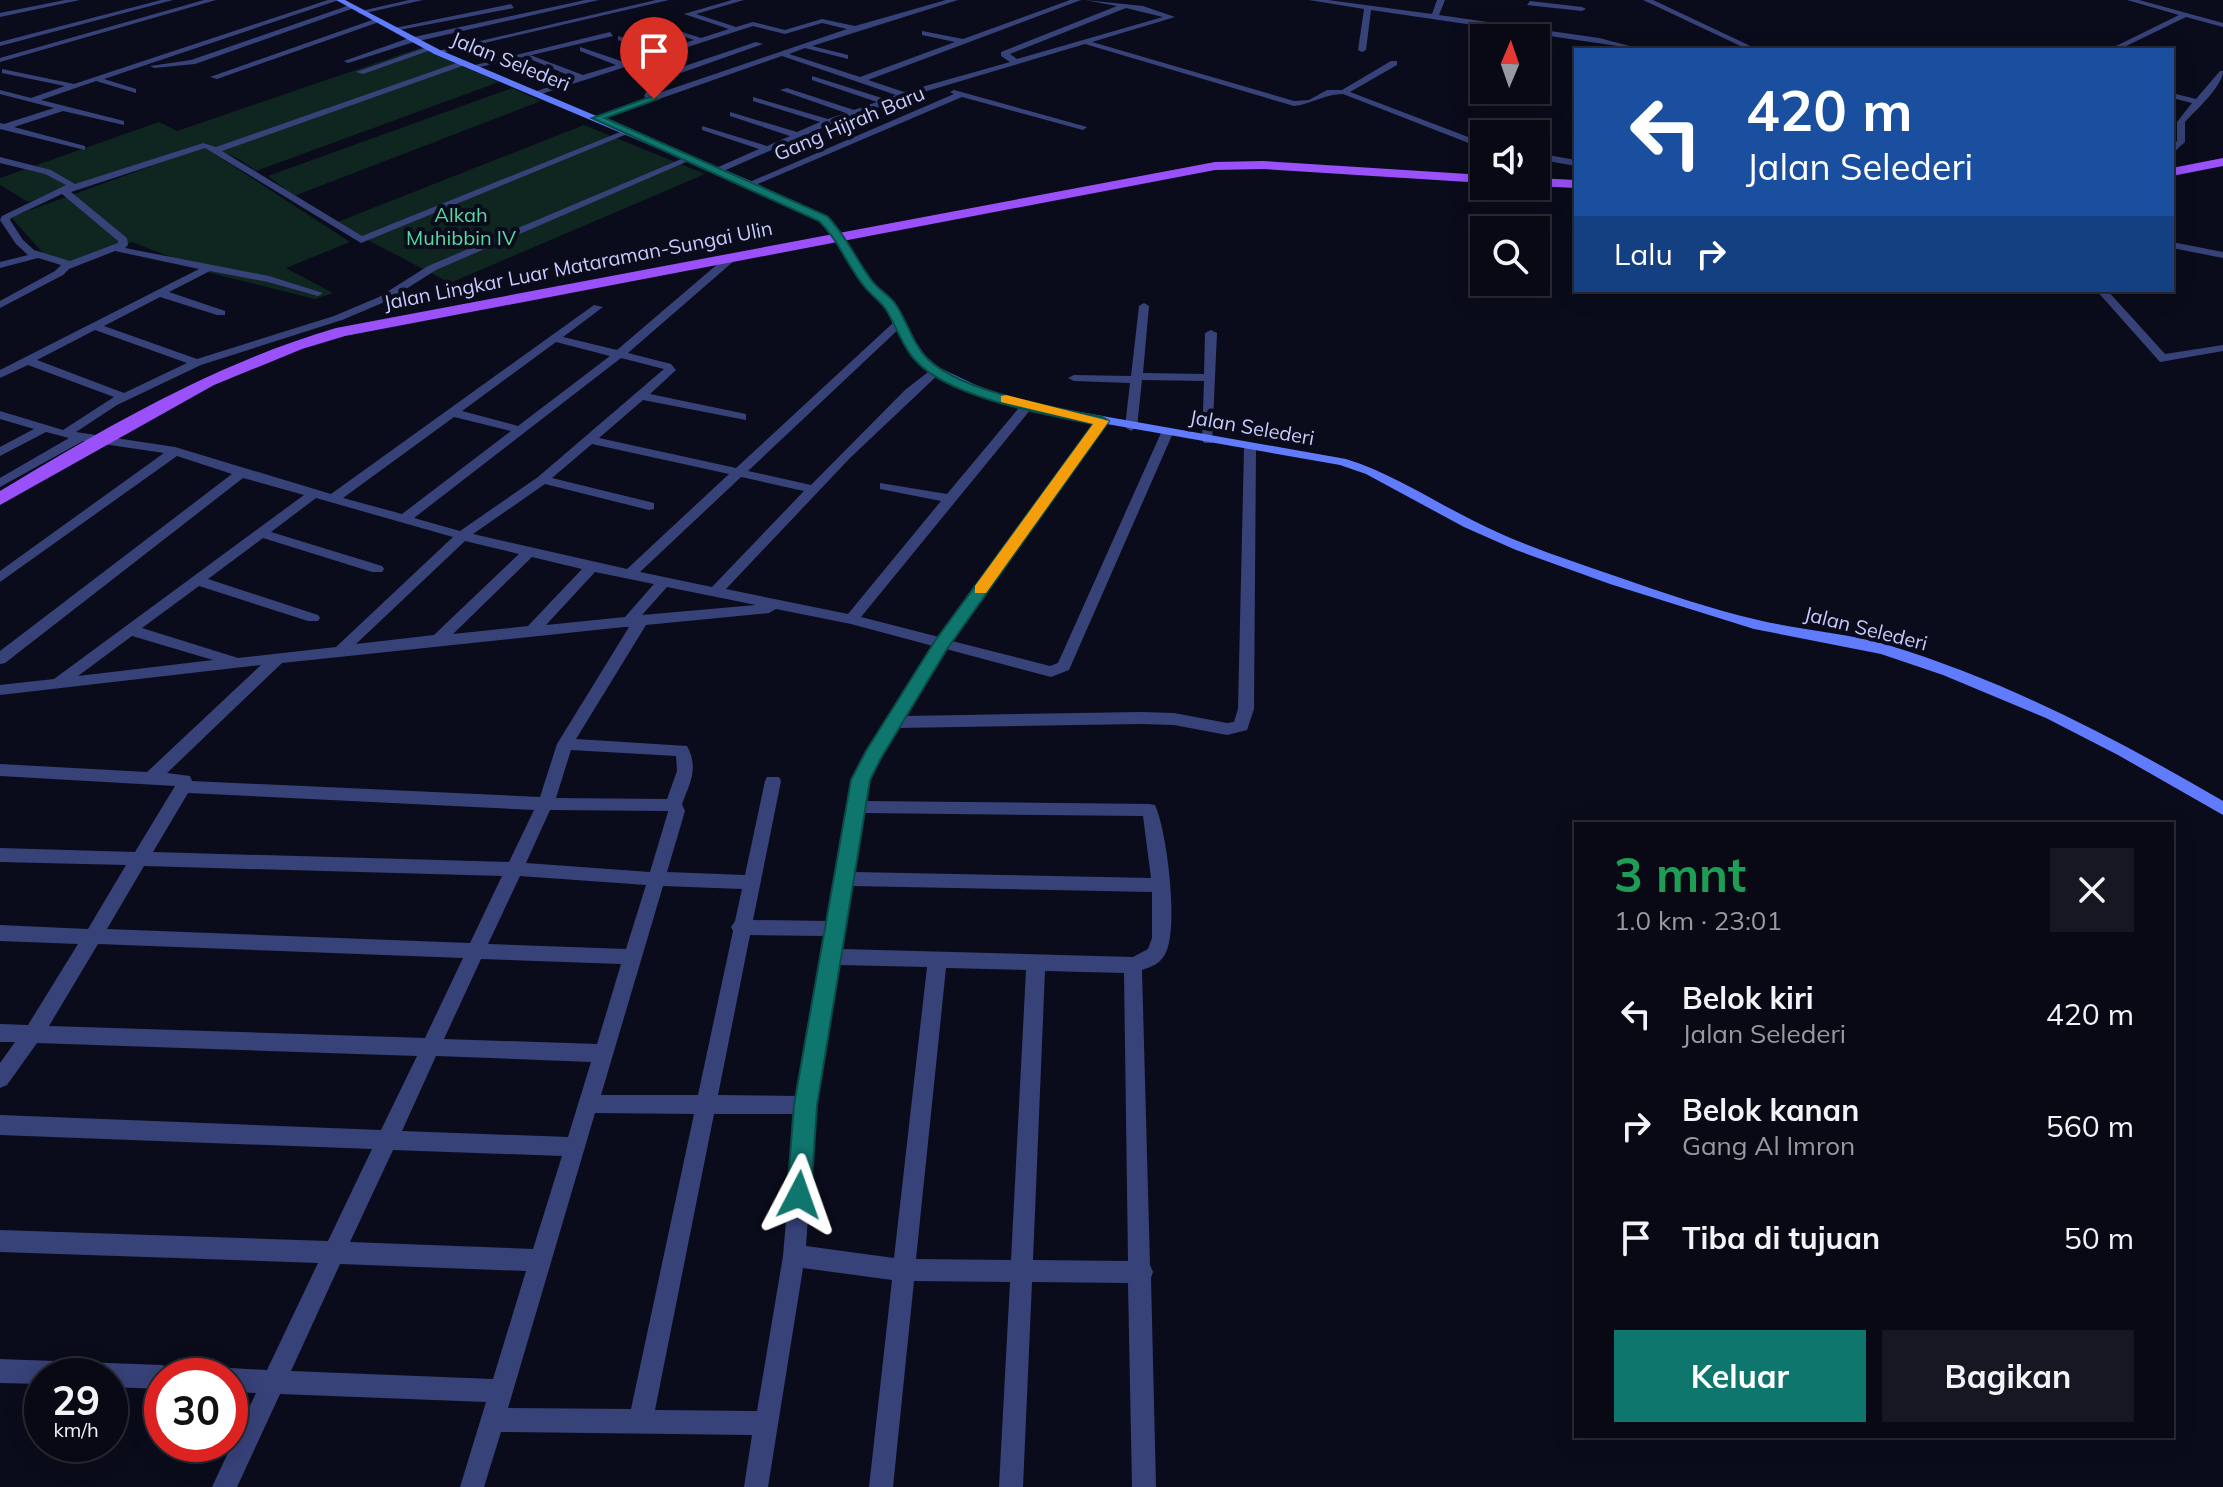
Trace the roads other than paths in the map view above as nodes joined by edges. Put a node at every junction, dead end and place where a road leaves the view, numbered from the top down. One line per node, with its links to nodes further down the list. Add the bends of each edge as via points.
1 (76, 0): 28 (street)
2 (169, 0): 37 (street)
3 (212, 0): 66 (street)
4 (337, 0): 24 (street, Jalan Selederi); 71 (street)
5 (419, 0): 24 (street)
6 (519, 0): 19 (street)
7 (595, 0): 46 (street)
8 (665, 0): 61 (street)
9 (740, 0): 40 (street, via 688,13)
10 (954, 0): 38 (street)
11 (1077, 0): 49 (street)
12 (1089, 0): 22 (street)
13 (1155, 0): 23 (street)
14 (1313, 0): 25 (street)
15 (1441, 0): 31 (street)
16 (1647, 0): 54 (street)
17 (2131, 0): 27 (street)
18 (2182, 0): 27 (street)
19 (507, 1): 39 (street, via 511,6)
20 (1530, 1): 26 (street); 34 (street)
21 (0, 5): 28 (street)
22 (1126, 5): 23 (street); 69 (street, via 1004,54)
23 (1143, 8): 50 (street, via 1171,17)
24 (357, 9): 32 (street, Jalan Selederi); 71 (street, via 192,62)
25 (1368, 9): 31 (street); 60 (street)
26 (1582, 9)
27 (2162, 9): 30 (street)
28 (19, 11): 29 (street); 37 (street)
29 (0, 15)
30 (2185, 15): 35 (street); 58 (street)
31 (1434, 18): 33 (street)
32 (378, 21): 39 (street, Jalan Selederi); 78 (street)
33 (1478, 24)
34 (1517, 24)
35 (2223, 25)
36 (660, 26): 47 (street)
37 (61, 28): 48 (street)
38 (856, 28): 40 (street, via 822,21 785,32 757,23); 53 (street)
39 (394, 29): 46 (street, Jalan Selederi)
40 (735, 29): 47 (street)
41 (925, 33): 49 (street)
42 (0, 34): 48 (street)
43 (610, 34): 72 (street)
44 (1550, 34): 55 (street)
45 (621, 38): 62 (street)
46 (414, 40): 61 (street, Jalan Selederi); 67 (street)
47 (700, 40): 62 (street)
48 (14, 41): 51 (street)
49 (964, 42): 82 (street)
50 (1087, 43): 69 (street); 88 (street, via 1294,104)
51 (0, 44)
52 (759, 44): 68 (street)
53 (805, 46): 63 (street); 65 (street)
54 (1746, 46): 56 (street); 57 (street)
55 (1633, 48)
56 (1740, 48)
57 (1750, 48)
58 (2116, 48)
59 (583, 49): 73 (street)
60 (1362, 50)
61 (433, 51): 72 (street, Jalan Selederi); 76 (street)
62 (661, 53): 73 (street)
63 (783, 54): 75 (street); 82 (street)
64 (533, 57): 79 (street)
65 (845, 57)
66 (0, 60)
67 (348, 61)
68 (707, 62): 75 (street); 93 (street, via 658,78 648,96)
69 (1016, 62): 84 (street)
70 (1394, 63): 88 (street)
71 (140, 65): 81 (street)
72 (466, 65): 89 (street, Jalan Selederi); 113 (street)
73 (623, 65): 79 (street)
74 (5, 71): 83 (street)
75 (734, 71): 93 (street)
76 (360, 72)
77 (2223, 73): 97 (street)
78 (214, 77)
79 (583, 78): 89 (street)
80 (815, 78): 96 (street)
81 (97, 79): 83 (street); 86 (street)
82 (863, 79): 91 (street)
83 (76, 87): 95 (street)
84 (934, 87): 90 (street); 91 (street)
85 (784, 90): 99 (street)
86 (133, 91)
87 (0, 92): 95 (street)
88 (1344, 92): 109 (street)
89 (535, 93): 101 (street, Jalan Selederi)
90 (962, 94): 105 (street); 123 (street, Gang Hijrah Baru)
91 (904, 95): 96 (street)
92 (2174, 96): 97 (street)
93 (654, 99): 101 (street)
94 (756, 99): 102 (street)
95 (32, 100): 98 (street)
96 (885, 102): 99 (street)
97 (2200, 103): 112 (street, via 2181,122 2181,142)
98 (63, 108): 103 (street); 104 (street)
99 (855, 113): 102 (street)
100 (733, 114): 108 (street)
101 (596, 118): 107 (street, Jalan Selederi)
102 (828, 122): 108 (street)
103 (121, 123)
104 (1, 127): 110 (street)
105 (1083, 127)
106 (705, 128): 111 (street)
107 (628, 132): 113 (street, via 361,240); 115 (street, Jalan Selederi)
108 (799, 136): 111 (street)
109 (1470, 141)
110 (82, 148)
111 (768, 149): 119 (street)
112 (2174, 149)
113 (217, 150): 125 (street, via 206,145)
114 (1550, 158): 118 (street)
115 (689, 159): 119 (street, Jalan Selederi); 150 (street, via 432,268 383,299 338,318)
116 (0, 160): 125 (street, via 69,182 72,186)
117 (2223, 162): 120 (main road)
118 (1574, 163)
119 (719, 170): 123 (street, Jalan Selederi)
120 (2174, 172)
121 (1470, 178): 127 (main road, Jalan Lingkar Luar Mataraman-Sungai Ulin, via 1234,164)
122 (1550, 183): 124 (main road)
123 (750, 184): 127 (street, Jalan Selederi, via 823,218)
124 (1574, 184)
125 (64, 191): 126 (street); 129 (street, via 123,240)
126 (3, 218): 131 (street, via 22,249)
127 (840, 239): 132 (main road, Jalan Lingkar Luar Mataraman-Sungai Ulin); 143 (street, Jalan Selederi)
128 (2174, 245): 130 (street)
129 (118, 249): 134 (street); 135 (street)
130 (2223, 255)
131 (35, 256): 133 (street); 134 (street, via 68,264)
132 (731, 258): 148 (street); 168 (main road, Jalan Lingkar Luar Mataraman-Sungai Ulin, via 303,342 237,366)
133 (0, 265)
134 (65, 267): 139 (street)
135 (208, 268): 137 (street); 138 (street)
136 (2103, 292): 147 (street, via 2164,360)
137 (160, 293): 142 (street); 144 (street)
138 (318, 293)
139 (0, 305)
140 (1144, 306): 154 (street)
141 (598, 307): 146 (street)
142 (221, 313)
143 (898, 324): 151 (street, Jalan Selederi, via 919,358); 175 (street)
144 (94, 326): 149 (street); 150 (street)
145 (1211, 333): 155 (street)
146 (556, 339): 148 (street); 159 (street)
147 (2223, 348)
148 (621, 353): 156 (street, via 670,370); 165 (street)
149 (28, 361): 152 (street); 157 (street)
150 (197, 363): 157 (street)
151 (936, 371): 158 (street, Jalan Selederi); 179 (street)
152 (0, 375)
153 (1074, 378): 154 (street)
154 (1136, 378): 155 (street); 163 (street)
155 (1209, 378): 170 (street)
156 (643, 396): 161 (street); 169 (street)
157 (125, 397): 167 (street)
158 (1027, 406): 162 (street, Jalan Selederi); 183 (street)
159 (455, 413): 165 (street); 181 (street)
160 (0, 415): 164 (street)
161 (742, 417)
162 (1102, 421): 163 (street, Jalan Selederi); 203 (street)
163 (1131, 427): 166 (street, Jalan Selederi)
164 (45, 428): 167 (street); 173 (street)
165 (521, 430): 185 (street)
166 (1167, 433): 170 (street, Jalan Selederi); 203 (street, via 1061,670 1040,671)
167 (65, 434): 168 (street)
168 (94, 436): 172 (street); 177 (street); 182 (main road, Jalan Lingkar Luar Mataraman-Sungai Ulin)
169 (591, 440): 175 (street); 176 (street)
170 (1208, 440): 171 (street, Jalan Selederi)
171 (1250, 448): 210 (street, via 1246,709 1241,726 1227,729 1141,718); 219 (street, Jalan Selederi, via 1371,471 1469,524 1615,581 1754,624 1917,659 2052,714)
172 (175, 451): 174 (street); 192 (street)
173 (0, 452)
174 (241, 473): 180 (street); 205 (street)
175 (739, 473): 179 (street); 191 (street)
176 (543, 480): 184 (street); 187 (street)
177 (0, 483)
178 (885, 486): 183 (street)
179 (813, 489): 195 (street)
180 (314, 494): 181 (street); 186 (street)
181 (334, 498): 185 (street)
182 (0, 499)
183 (950, 499): 198 (street)
184 (649, 506)
185 (405, 518): 187 (street)
186 (261, 533): 190 (street); 193 (street)
187 (464, 534): 188 (street); 204 (street)
188 (529, 552): 189 (street); 202 (street)
189 (592, 567): 191 (street); 201 (street)
190 (377, 569)
191 (630, 574): 194 (street)
192 (0, 578)
193 (197, 580): 197 (street); 200 (street)
194 (663, 582): 195 (street); 199 (street)
195 (717, 590): 196 (street)
196 (778, 607): 198 (street); 199 (street)
197 (313, 618)
198 (851, 619): 203 (street)
199 (634, 622): 201 (street); 211 (street)
200 (130, 630): 207 (street); 208 (street)
201 (533, 630): 202 (street)
202 (438, 640): 204 (street)
203 (941, 645): 210 (street)
204 (340, 651): 206 (street)
205 (0, 659)
206 (276, 660): 207 (street); 213 (street)
207 (237, 663): 208 (street)
208 (57, 683): 209 (street)
209 (0, 690)
210 (894, 722): 218 (street, via 866,768)
211 (565, 744): 216 (street); 217 (street, via 681,750 687,759 685,775)
212 (0, 770): 213 (street)
213 (153, 776): 215 (street, via 184,780)
214 (773, 781): 225 (street)
215 (183, 787): 216 (street); 221 (street)
216 (545, 804): 217 (street); 222 (street)
217 (673, 805): 223 (street, via 677,811)
218 (857, 807): 224 (street); 226 (street, via 1149,810)
219 (2223, 809)
220 (0, 855): 221 (street)
221 (139, 859): 222 (street); 230 (street)
222 (514, 869): 223 (street); 231 (street)
223 (655, 879): 225 (street); 232 (street)
224 (844, 879): 226 (street); 228 (street)
225 (751, 882): 227 (street)
226 (1160, 885): 236 (street, via 1162,941 1150,959)
227 (740, 927): 228 (street); 243 (street)
228 (834, 929): 233 (street)
229 (0, 933): 230 (street)
230 (93, 937): 231 (street); 238 (street)
231 (476, 951): 232 (street); 239 (street)
232 (631, 957): 240 (street)
233 (831, 957): 234 (street); 244 (street)
234 (937, 962): 235 (street); 253 (street)
235 (1036, 963): 236 (street); 252 (street)
236 (1133, 965): 254 (street)
237 (0, 1033): 238 (street)
238 (33, 1034): 239 (street); 241 (street)
239 (430, 1047): 240 (street); 246 (street)
240 (602, 1053): 242 (street)
241 (0, 1079)
242 (587, 1104): 243 (street); 247 (street)
243 (705, 1104): 244 (street); 261 (street)
244 (806, 1105): 250 (street)
245 (0, 1125): 246 (street)
246 (387, 1140): 247 (street); 249 (street)
247 (574, 1147): 251 (street)
248 (0, 1241): 249 (street)
249 (334, 1253): 251 (street); 258 (street)
250 (794, 1256): 253 (street); 262 (street)
251 (540, 1260): 259 (street)
252 (1023, 1269): 253 (street); 254 (street); 267 (street)
253 (904, 1270): 266 (street)
254 (1142, 1272): 268 (street)
255 (0, 1371): 256 (street)
256 (144, 1376)
257 (248, 1381): 258 (street)
258 (273, 1382): 259 (street); 263 (street)
259 (501, 1391): 260 (street)
260 (492, 1420): 261 (street); 264 (street)
261 (640, 1422): 262 (street)
262 (768, 1423): 265 (street)
263 (224, 1487)
264 (472, 1487)
265 (756, 1487)
266 (881, 1487)
267 (1011, 1487)
268 (1144, 1487)

